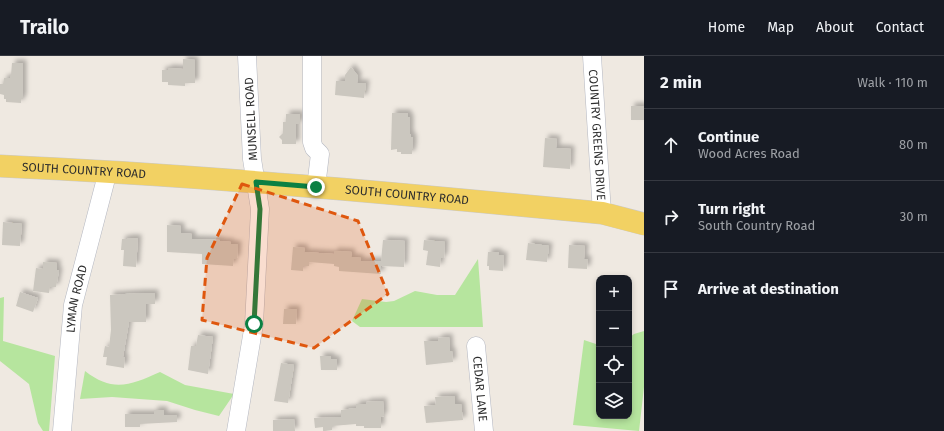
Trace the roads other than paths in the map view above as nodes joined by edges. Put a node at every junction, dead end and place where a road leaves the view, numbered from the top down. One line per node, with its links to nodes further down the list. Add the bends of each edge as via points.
1 (247, 56): 6 (street, MUNSELL ROAD, via 252,159)
2 (312, 56): 7 (street, via 312,142 320,154)
3 (592, 56): 8 (street, COUNTRY GREENS DRIVE)
4 (0, 166): 5 (main road, SOUTH COUNTRY ROAD)
5 (108, 171): 6 (main road, SOUTH COUNTRY ROAD); 11 (street, LYMAN ROAD, via 73,305)
6 (256, 182): 7 (main road, SOUTH COUNTRY ROAD); 12 (street, MUNSELL ROAD, via 260,209 254,324)
7 (316, 187): 8 (main road, SOUTH COUNTRY ROAD)
8 (602, 213): 9 (main road, SOUTH COUNTRY ROAD)
9 (644, 224)
10 (476, 346): 13 (street, CEDAR LANE)
11 (62, 431)
12 (236, 431)
13 (484, 431)

